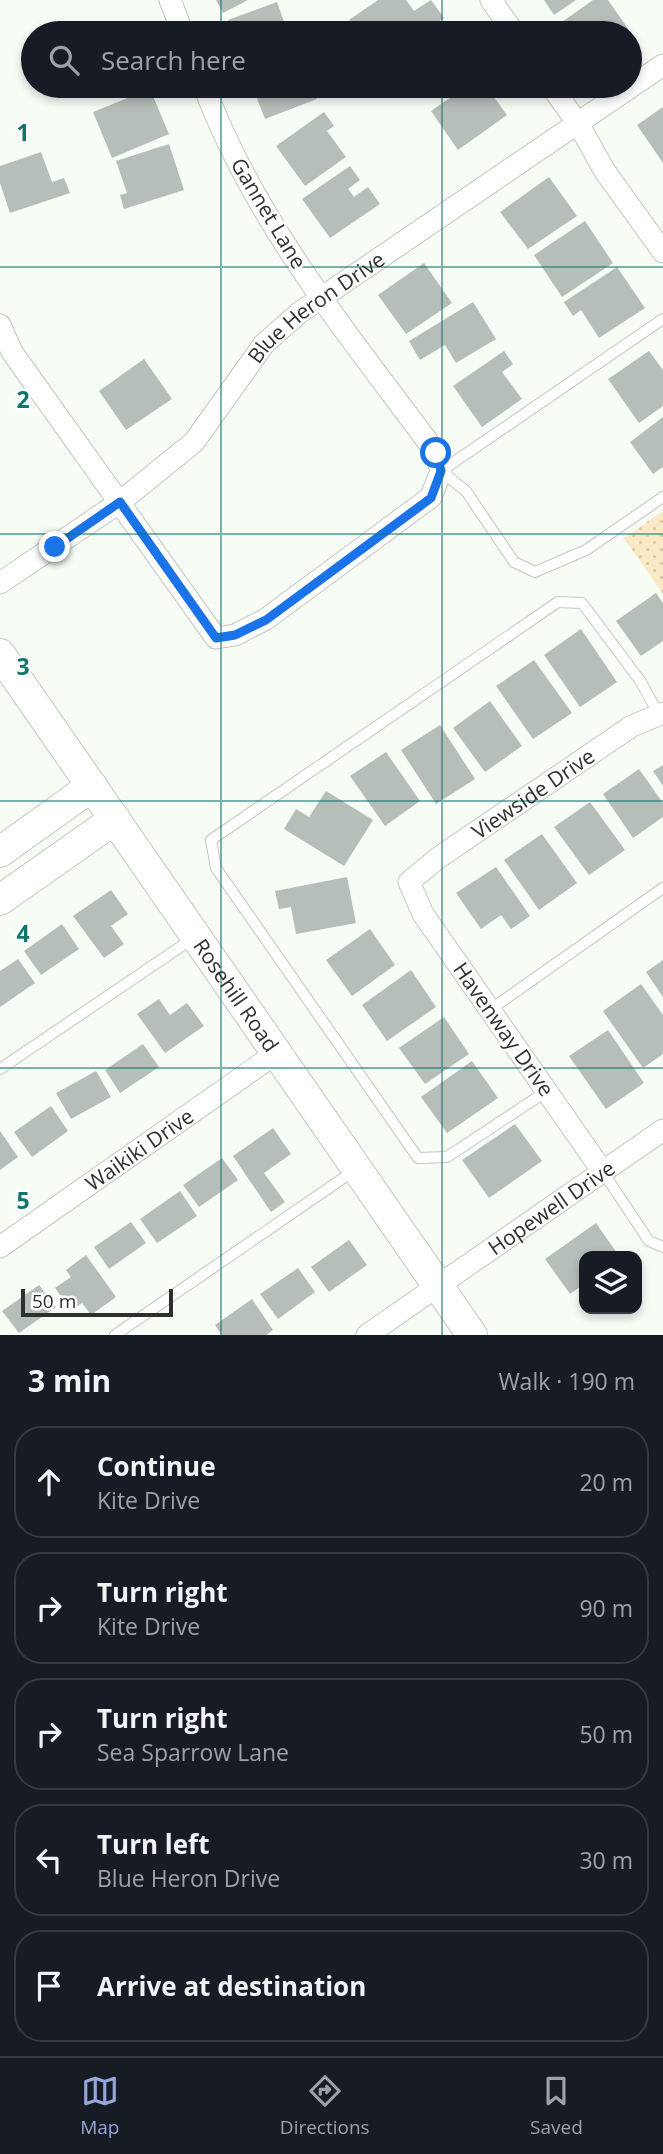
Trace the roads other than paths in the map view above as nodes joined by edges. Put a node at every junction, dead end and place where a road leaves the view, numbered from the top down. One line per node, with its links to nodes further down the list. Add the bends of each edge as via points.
1 (170, 0): 3 (street)
2 (491, 0): 4 (street)
3 (178, 21)
4 (506, 21)
5 (663, 65): 6 (street, Blue Heron Drive)
6 (642, 80)
7 (210, 98): 12 (street, Gannet Lane, via 258,203)
8 (560, 98): 10 (street)
9 (617, 98): 10 (street, Blue Heron Drive)
10 (579, 125): 11 (street, via 604,170); 12 (street, Blue Heron Drive)
11 (663, 252)
12 (322, 298): 15 (street, Gannet Lane, via 436,453); 17 (street, Blue Heron Drive, via 264,344 194,442)
13 (663, 319): 15 (lane)
14 (0, 325): 17 (street, via 12,352)
15 (441, 471): 16 (lane, via 466,491 514,562 535,572 586,550); 17 (street, via 431,498 266,620 235,635 216,638)
16 (663, 497)
17 (120, 502): 18 (street, Blue Heron Drive)
18 (0, 583)
19 (0, 654): 21 (street, Rosehill Road)
20 (661, 714): 24 (street, Viewside Drive, via 632,726); 31 (lane, via 582,603 558,602 211,840 216,868 418,1158 447,1157)
21 (92, 786): 22 (street, Rosehill Road); 23 (street)
22 (115, 819): 26 (street); 27 (street, Rosehill Road)
23 (0, 852)
24 (409, 882): 28 (street, Havenway Drive, via 423,914)
25 (663, 888): 28 (lane)
26 (0, 900)
27 (197, 936): 29 (street, Rosehill Road); 30 (lane)
28 (491, 1009): 31 (street, Havenway Drive)
29 (278, 1052): 33 (street, Rosehill Road); 35 (street, Waikiki Drive)
30 (0, 1069)
31 (547, 1091): 34 (street, Havenway Drive)
32 (663, 1130): 34 (street, Hopewell Drive)
33 (358, 1168): 37 (street, Rosehill Road); 38 (lane)
34 (603, 1172): 36 (lane, via 649,1241); 37 (street, Hopewell Drive)
35 (0, 1247)
36 (663, 1247)
37 (438, 1285): 39 (street, Hopewell Drive); 40 (street, Rosehill Road)
38 (115, 1335)
39 (366, 1335)
40 (472, 1335)

